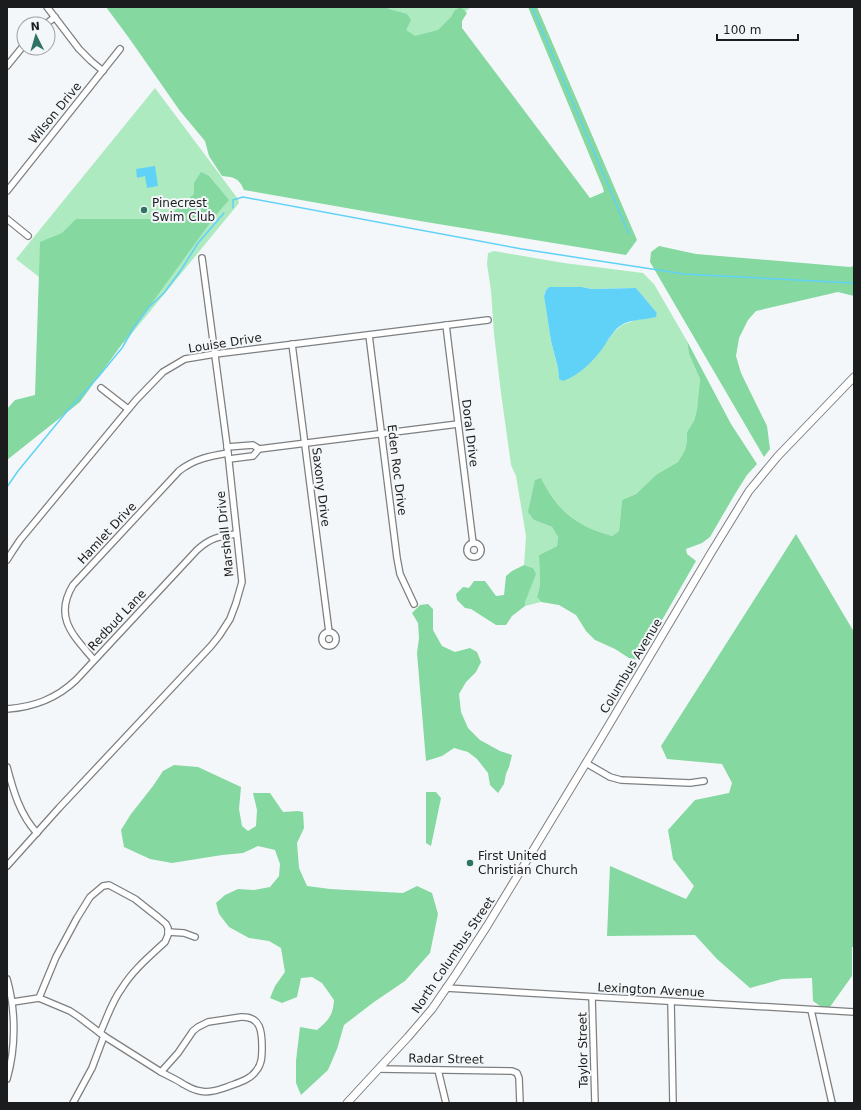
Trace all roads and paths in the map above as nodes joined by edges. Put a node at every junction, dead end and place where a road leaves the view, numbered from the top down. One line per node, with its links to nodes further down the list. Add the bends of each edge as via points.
1 (47, 7): 2 (street)
2 (54, 16)
3 (56, 19): 7 (street, via 79,49)
4 (120, 49): 7 (street, Wilson Drive)
5 (16, 55): 6 (street)
6 (7, 66)
7 (103, 71): 8 (street, Wilson Drive)
8 (7, 191)
9 (7, 219): 10 (street)
10 (28, 236)
11 (202, 258): 16 (street, Marshall Drive)
12 (488, 320): 13 (street, Louise Drive)
13 (446, 325): 14 (street, Louise Drive); 20 (street, Doral Drive)
14 (369, 335): 15 (street, Louise Drive); 21 (street, Eden Roc Drive)
15 (292, 344): 16 (street, Louise Drive); 22 (street, Saxony Drive)
16 (214, 354): 19 (street, Louise Drive, via 185,359 162,372); 24 (street, Marshall Drive)
17 (854, 377): 32 (main road, Columbus Avenue, via 749,491)
18 (101, 388): 19 (street)
19 (128, 409): 27 (street, Louise Drive, via 20,540)
20 (458, 424): 21 (street, Hamlet Drive); 26 (street, Doral Drive)
21 (382, 434): 22 (street, Hamlet Drive); 28 (street, Eden Roc Drive, via 399,569)
22 (305, 444): 23 (street, Hamlet Drive); 29 (street, Saxony Drive)
23 (259, 449): 24 (street, Hamlet Drive, via 253,445); 24 (street, Hamlet Drive, via 253,456)
24 (228, 453): 25 (street, Marshall Drive); 30 (street, Hamlet Drive, via 200,459 179,471 73,586 65,605 67,623 72,634)
25 (236, 534): 30 (street, Redbud Lane, via 203,544); 35 (street, Marshall Drive, via 242,582 232,615 219,636)
26 (473, 543)
27 (7, 560)
28 (414, 604)
29 (329, 632)
30 (94, 660): 31 (street, Redbud Lane, via 71,685 53,698 29,706)
31 (7, 709)
32 (586, 763): 34 (street, via 610,777 621,780 690,783); 37 (main road, Columbus Avenue)
33 (7, 767): 35 (street, via 21,808)
34 (704, 781)
35 (37, 833): 36 (street, Marshall Drive)
36 (7, 866)
37 (523, 868): 41 (main road, North Columbus Street)
38 (168, 932): 39 (street, via 184,933); 43 (street, via 166,924 144,906 109,885 103,886 90,897 77,918 56,957); 48 (street, via 165,942 122,987 114,1000)
39 (195, 938)
40 (7, 979): 44 (street)
41 (446, 988): 42 (street, Lexington Avenue); 49 (main road, North Columbus Street, via 432,1009)
42 (592, 997): 45 (street, Lexington Avenue); 57 (street, Taylor Street)
43 (39, 998): 44 (street); 48 (street, via 70,1011)
44 (12, 1002): 52 (street, via 14,1038)
45 (671, 1002): 46 (street, Lexington Avenue); 58 (street)
46 (811, 1010): 47 (street, Lexington Avenue); 59 (street)
47 (854, 1012)
48 (102, 1034): 51 (street); 53 (street, via 92,1068)
49 (379, 1069): 50 (street, Radar Street); 54 (main road, North Columbus Street)
50 (438, 1070): 55 (street); 56 (street, Radar Street, via 517,1073)
51 (161, 1072): 51 (street, via 193,1031 203,1024 244,1017 254,1020 260,1028 262,1059 257,1070 248,1078 216,1091 203,1092 192,1089)
52 (7, 1079)
53 (73, 1103)
54 (347, 1103)
55 (446, 1103)
56 (520, 1103)
57 (595, 1103)
58 (673, 1103)
59 (832, 1103)

